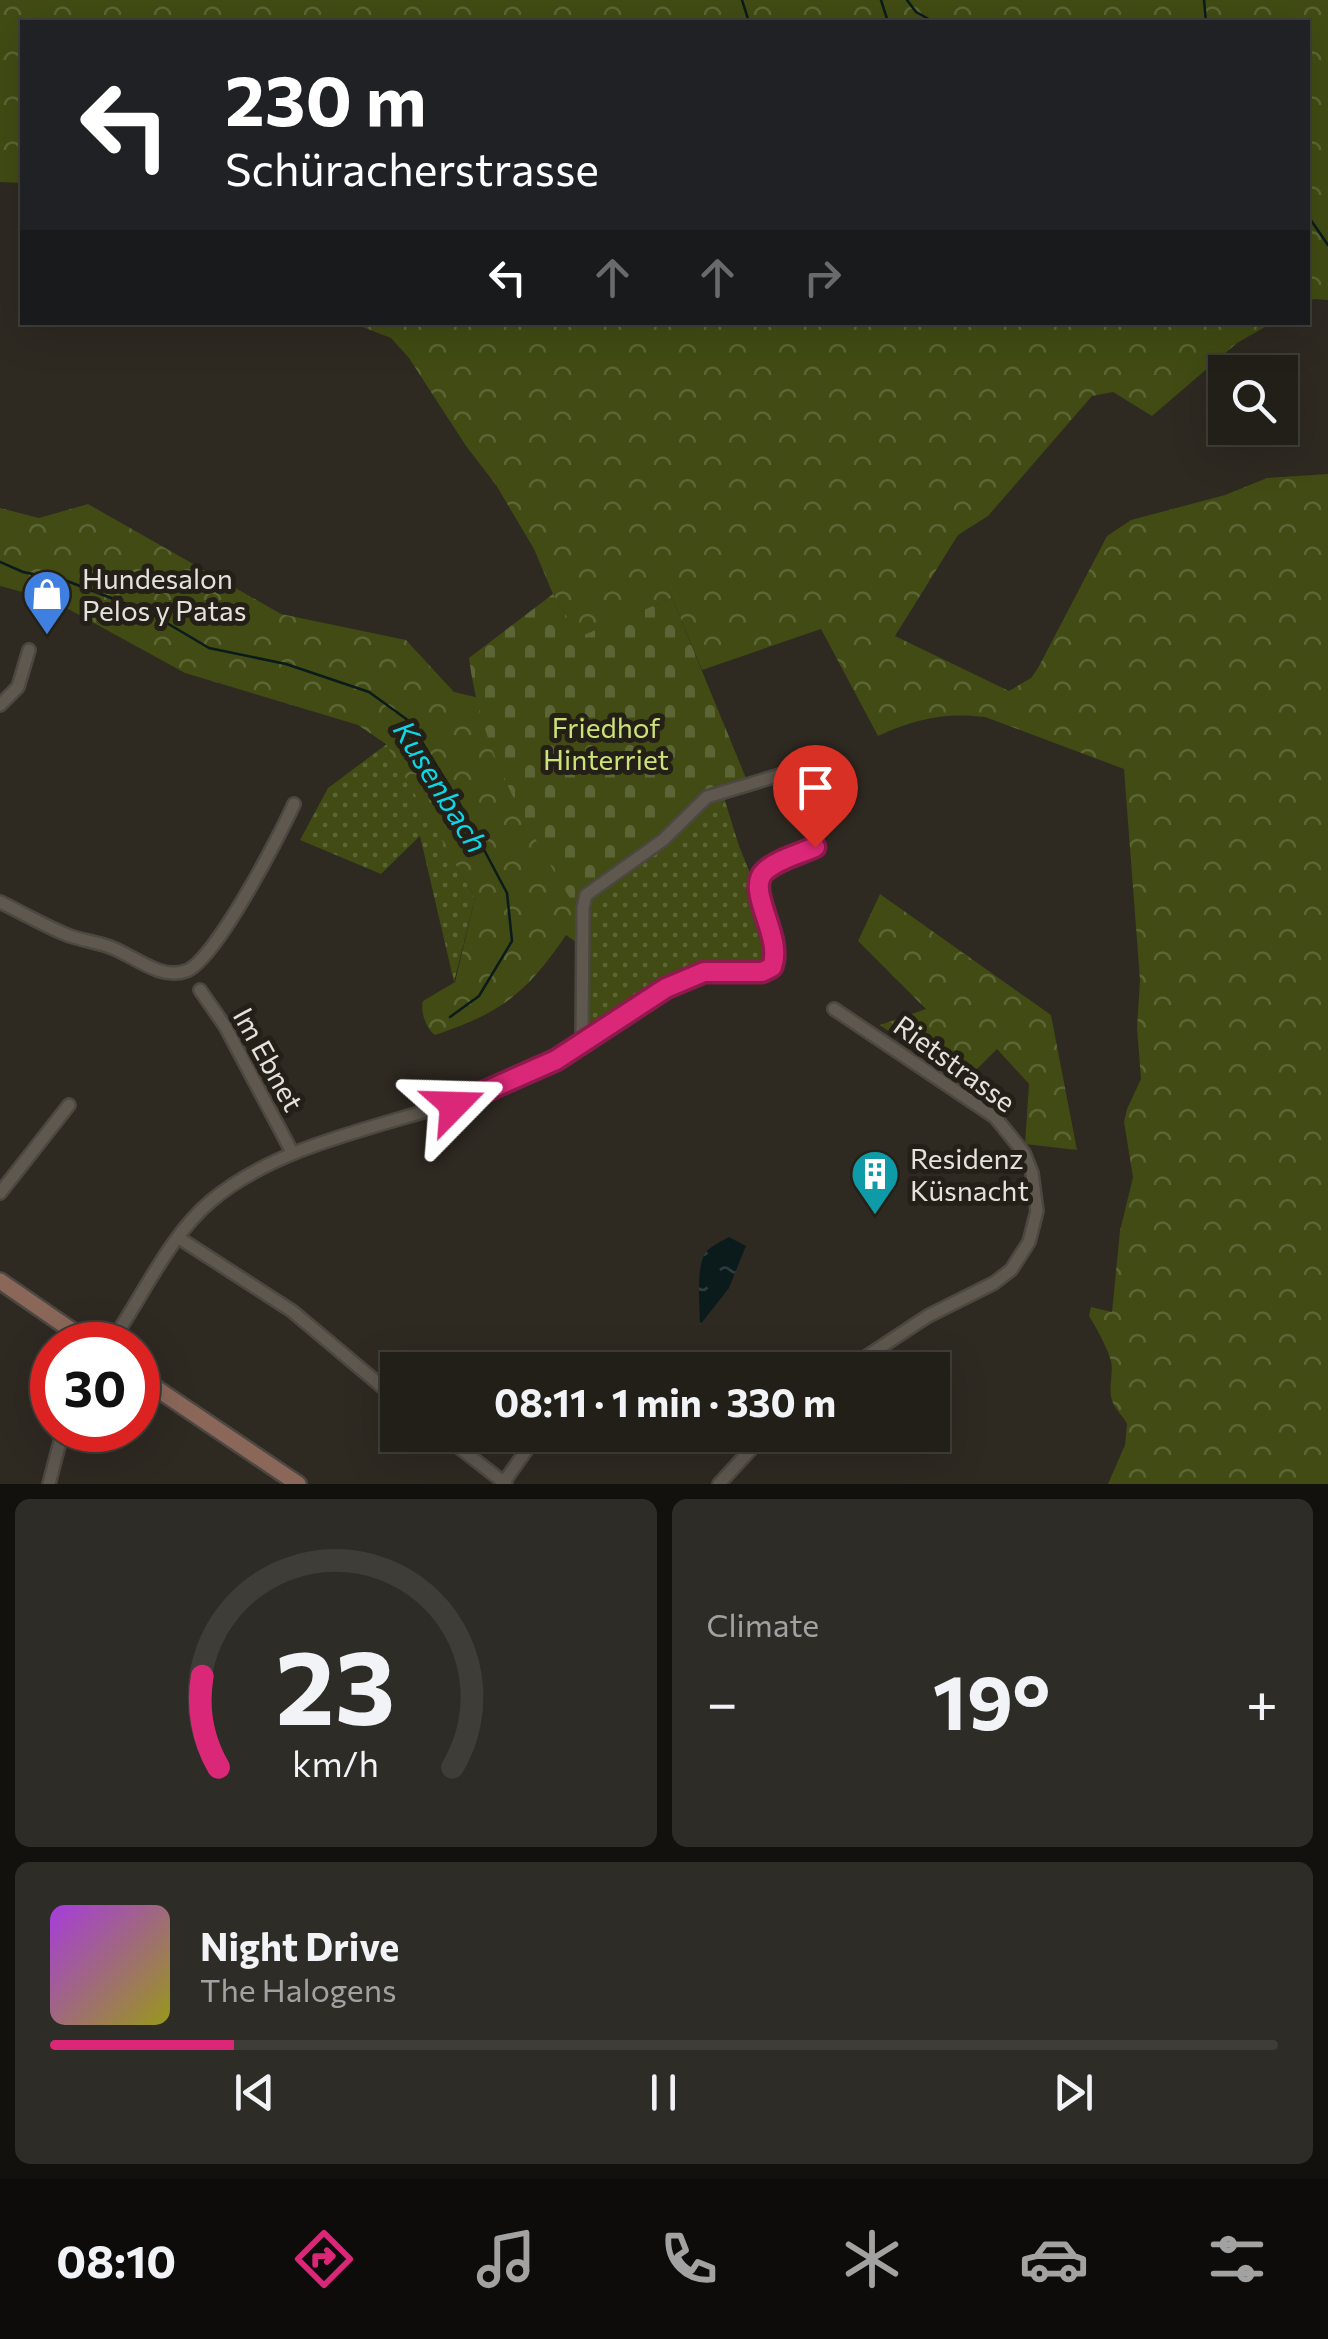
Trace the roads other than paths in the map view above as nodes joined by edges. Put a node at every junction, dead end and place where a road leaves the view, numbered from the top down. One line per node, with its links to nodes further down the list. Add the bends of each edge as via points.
1 (29, 650): 2 (street, via 18,687)
2 (0, 705)
3 (824, 762): 9 (street, via 707,797 663,840 591,890 583,908)
4 (294, 804): 6 (street, via 221,932 186,972 168,973 69,936)
5 (815, 847): 9 (street, via 760,877 758,896 776,945 772,967 704,972)
6 (0, 902)
7 (200, 990): 11 (street, Im Ebnet)
8 (834, 1009): 17 (street, Rietstrasse, via 995,1117 1024,1153 1037,1211 1030,1242 1011,1270)
9 (582, 1040): 11 (street, via 556,1060 454,1105)
10 (70, 1106): 12 (street)
11 (292, 1152): 13 (street, via 208,1203)
12 (0, 1192)
13 (179, 1238): 16 (street); 18 (street, via 292,1311)
14 (0, 1281): 15 (main road)
15 (58, 1322)
16 (129, 1322)
17 (873, 1352)
18 (380, 1385)
19 (160, 1391): 26 (main road)
20 (57, 1452): 25 (street)
21 (465, 1452): 24 (street)
22 (526, 1452): 24 (street)
23 (748, 1452): 27 (street)
24 (505, 1483)
25 (49, 1484)
26 (298, 1484)
27 (719, 1484)

